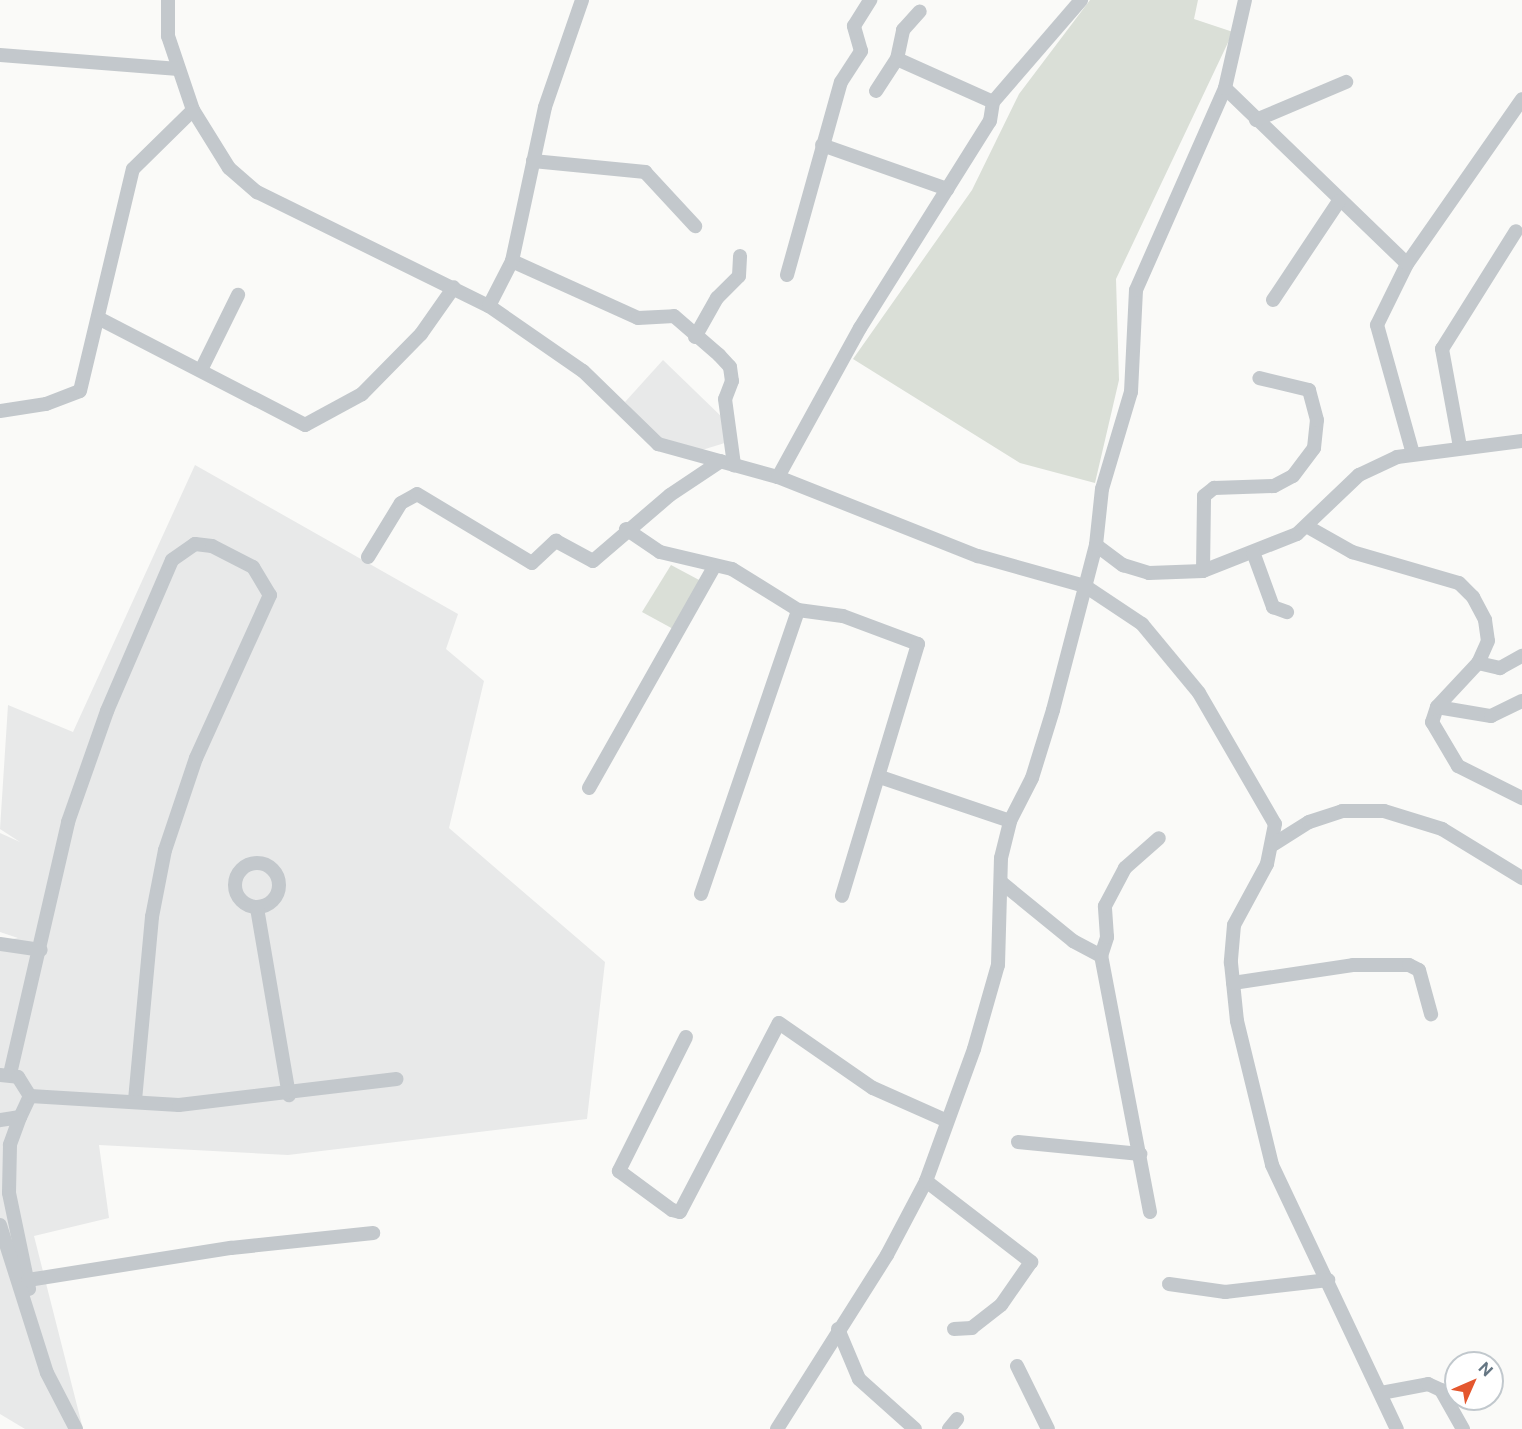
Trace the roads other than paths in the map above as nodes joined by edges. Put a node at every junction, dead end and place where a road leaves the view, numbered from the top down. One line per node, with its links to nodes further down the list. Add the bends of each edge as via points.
1 (168, 0): 9 (street, via 168,36)
2 (582, 0): 18 (street, via 545,107)
3 (870, 0): 17 (street, via 854,26 861,51 841,82)
4 (1081, 0): 14 (street)
5 (1245, 0): 11 (street)
6 (920, 11): 8 (street, via 903,30)
7 (0, 55): 9 (street)
8 (897, 59): 12 (street); 14 (street)
9 (178, 69): 15 (street)
10 (1346, 82): 16 (street)
11 (1224, 88): 16 (street); 43 (street, via 1142,266 1132,321 1131,392 1102,489)
12 (876, 91)
13 (1522, 99): 25 (street)
14 (993, 102): 19 (street, via 990,121)
15 (193, 110): 27 (street, via 230,168 257,192); 31 (street, via 133,169)
16 (1256, 120): 20 (street)
17 (822, 145): 19 (street); 26 (street)
18 (533, 161): 21 (street, via 645,172); 24 (street)
19 (947, 189): 40 (street, via 850,345)
20 (1340, 201): 25 (street); 29 (street)
21 (695, 226)
22 (1516, 231): 37 (street, via 1442,349)
23 (740, 256): 32 (street, via 739,276 717,298)
24 (512, 261): 30 (street); 32 (street, via 638,318 674,316)
25 (1407, 264): 38 (street, via 1377,325)
26 (787, 275)
27 (454, 286): 30 (street); 33 (street, via 421,334 362,394 305,424)
28 (238, 295): 33 (street)
29 (1273, 300)
30 (489, 306): 39 (street, via 583,371 658,444)
31 (100, 320): 33 (street); 35 (street, via 80,391 46,404)
32 (694, 337): 39 (street, via 730,367 732,381 725,399)
33 (201, 370)
34 (1259, 378): 47 (street, via 1309,390 1317,420 1314,448 1293,476 1274,486 1209,490 1204,496)
35 (0, 411)
36 (1522, 441): 37 (street)
37 (1460, 447): 38 (street)
38 (1413, 454): 41 (street, via 1359,475)
39 (728, 463): 40 (street); 42 (street)
40 (778, 477): 48 (street, via 970,553)
41 (1308, 527): 44 (street); 52 (street, via 1352,552 1459,583 1485,620 1488,641)
42 (626, 529): 45 (street, via 593,561 556,541 532,563 417,494 409,494); 46 (street, via 660,552 701,560)
43 (1096, 545): 47 (street, via 1124,565 1149,573); 48 (street)
44 (1253, 552): 47 (street); 50 (street, via 1273,607)
45 (368, 557)
46 (713, 569): 49 (street, via 732,569); 56 (street)
47 (1203, 571)
48 (1085, 586): 58 (street, via 1035,767); 60 (street, via 1142,624 1199,693 1263,798 1275,824)
49 (798, 610): 55 (street, via 843,616 918,644); 63 (street)
50 (1287, 612)
51 (1522, 656): 52 (street, via 1500,668)
52 (1478, 663): 54 (street)
53 (1522, 702): 54 (street, via 1491,716)
54 (1437, 707): 57 (street, via 1432,722 1458,766)
55 (880, 777): 58 (street); 64 (street)
56 (589, 788)
57 (1522, 798)
58 (1010, 821): 62 (street)
59 (1159, 838): 68 (street, via 1125,868 1105,906 1107,937)
60 (1274, 844): 61 (street, via 1342,811 1384,811 1443,829); 69 (street, via 1234,926)
61 (1522, 878)
62 (1002, 883): 68 (street, via 1073,941); 79 (street, via 998,965)
63 (701, 894)
64 (842, 896)
65 (257, 908): 74 (street)
66 (0, 944): 67 (street)
67 (41, 950): 72 (street); 76 (street, via 68,822 163,574 183,550 195,544 233,555 263,578 270,595 196,758 165,849 152,917)
68 (1101, 956): 81 (street)
69 (1233, 983): 70 (street, via 1353,965 1409,965 1419,970); 87 (street, via 1261,1131)
70 (1431, 1014)
71 (686, 1037): 79 (street, via 619,1171 672,1210 680,1212 779,1023 873,1088)
72 (5, 1075): 75 (street, via 24,1082)
73 (396, 1079): 74 (street)
74 (289, 1095): 76 (street, via 179,1105)
75 (30, 1096): 76 (street); 77 (street)
76 (135, 1100)
77 (20, 1116): 78 (street); 86 (street, via 7,1166 14,1226)
78 (0, 1120)
79 (947, 1121): 82 (street)
80 (1018, 1142): 81 (street)
81 (1140, 1154): 83 (street)
82 (926, 1181): 90 (street); 91 (street, via 1026,1253 1031,1262 1001,1305 972,1328)
83 (1150, 1212)
84 (0, 1225): 89 (street)
85 (373, 1233): 86 (street, via 231,1248)
86 (28, 1280): 89 (street)
87 (1328, 1280): 88 (street, via 1226,1292); 93 (street)
88 (1169, 1284)
89 (31, 1315): 94 (street, via 47,1373)
90 (838, 1329): 95 (street); 96 (street, via 859,1379)
91 (954, 1329)
92 (1017, 1366): 97 (street)
93 (1381, 1393): 98 (street); 99 (street, via 1428,1384 1441,1390)
94 (76, 1429)
95 (777, 1429)
96 (915, 1429)
97 (1048, 1429)
98 (1397, 1429)
99 (1463, 1429)

